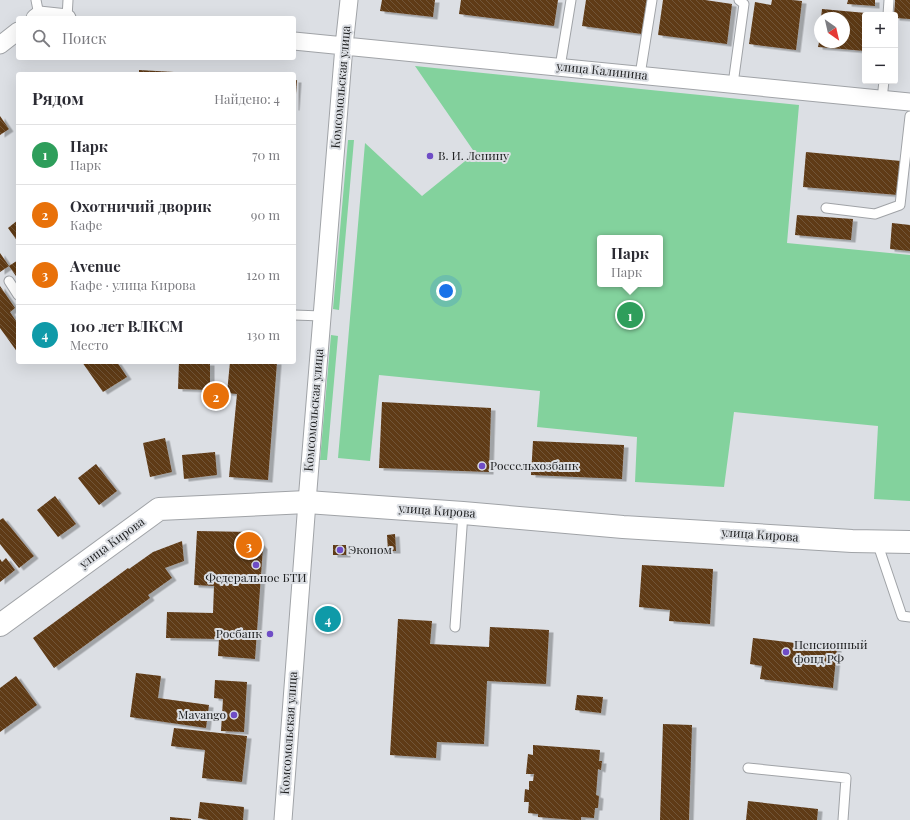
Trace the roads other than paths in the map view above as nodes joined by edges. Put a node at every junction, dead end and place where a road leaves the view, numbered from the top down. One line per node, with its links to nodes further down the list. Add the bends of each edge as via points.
1 (68, 0): 10 (lane)
2 (349, 0): 14 (street, Комсомольская улица)
3 (571, 0): 15 (lane)
4 (652, 0): 16 (lane)
5 (739, 0): 17 (lane, via 744,4)
6 (889, 0): 8 (lane)
7 (36, 11): 9 (street)
8 (888, 12)
9 (58, 16)
10 (67, 16)
11 (16, 32): 13 (street)
12 (296, 41): 14 (street, улица Калинина)
13 (0, 44)
14 (344, 46): 15 (street, улица Калинина); 26 (street, Комсомольская улица)
15 (560, 67): 16 (street, улица Калинина)
16 (640, 75): 17 (street, улица Калинина)
17 (733, 84): 19 (street, улица Калинина)
18 (884, 84): 19 (lane)
19 (882, 99): 20 (street, улица Калинина)
20 (910, 102)
21 (910, 116): 22 (lane, via 900,205 875,214)
22 (826, 208)
23 (9, 281): 24 (lane)
24 (16, 292)
25 (296, 315): 26 (lane)
26 (322, 316): 27 (street, Комсомольская улица)
27 (307, 502): 28 (street, улица Кирова); 32 (street, улица Кирова, via 159,509); 35 (street, Комсомольская улица)
28 (463, 513): 29 (street, улица Кирова); 33 (lane)
29 (877, 542): 30 (street, улица Кирова); 31 (lane, via 902,616)
30 (910, 542)
31 (910, 617)
32 (0, 625)
33 (455, 627)
34 (748, 768): 36 (lane, via 846,778)
35 (283, 820)
36 (843, 820)

